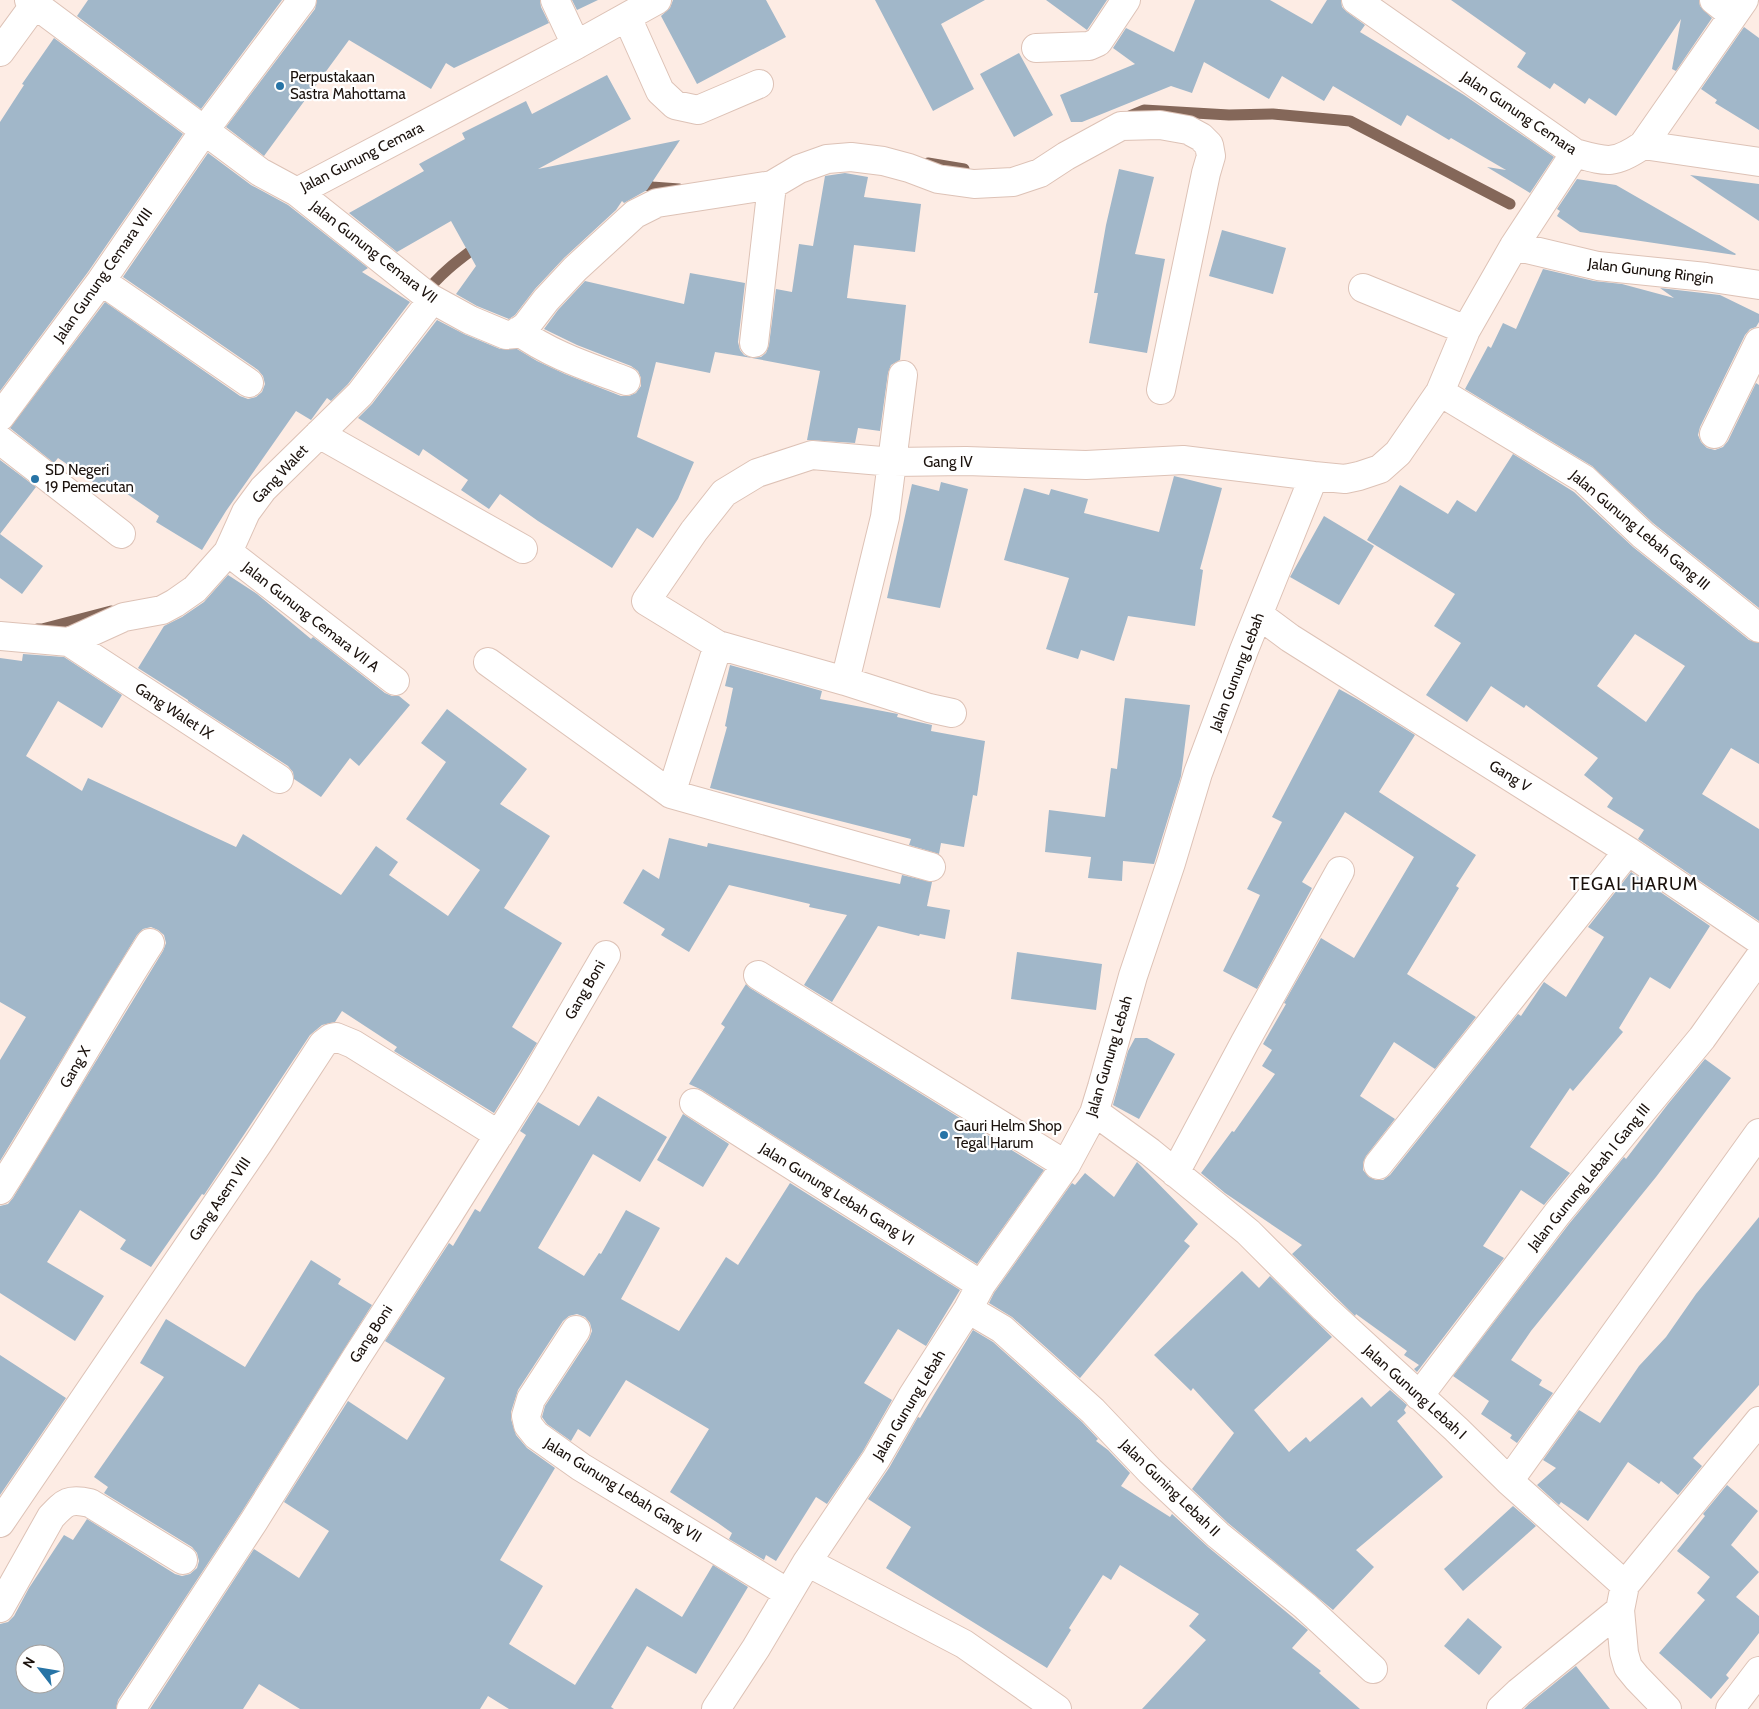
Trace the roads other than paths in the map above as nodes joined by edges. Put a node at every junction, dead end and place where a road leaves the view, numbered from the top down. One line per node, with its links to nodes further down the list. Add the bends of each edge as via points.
1 (302, 0): 13 (street, Jalan Gunung Cemara VIII)
2 (555, 0): 9 (street)
3 (657, 0): 8 (street, Jalan Gunung Cemara)
4 (1126, 0): 10 (street, via 1098,42 1089,46)
5 (1356, 0): 15 (street, Jalan Gunung Cemara)
6 (34, 2): 11 (street); 13 (street, Jalan Gunung Cemara)
7 (1730, 5): 14 (street, Jalan Gunung Cemara)
8 (627, 17): 9 (street, Jalan Gunung Cemara); 12 (street, via 660,91 675,105 698,110)
9 (576, 45): 18 (street, Jalan Gunung Cemara)
10 (1036, 48)
11 (0, 52)
12 (759, 84)
13 (204, 131): 18 (street, Jalan Gunung Cemara, via 260,172); 20 (street, Jalan Gunung Cemara VIII)
14 (1643, 145): 15 (street, Jalan Gunung Cemara, via 1628,156 1615,160 1602,161); 16 (street)
15 (1575, 153): 19 (street, Gang IV)
16 (1759, 162)
17 (772, 185): 25 (street, via 657,203 635,214 575,269); 27 (street); 31 (street, via 799,169 827,159 851,157 883,161 938,179 974,184 1013,182 1040,173 1121,126 1160,125 1188,130 1209,145 1212,156)
18 (297, 192): 23 (street, Jalan Gunung Cemara VII)
19 (1518, 241): 21 (street, Jalan Gunung Ringin, via 1598,266); 24 (street, Gang IV)
20 (102, 281): 30 (street); 33 (street, Jalan Gunung Cemara VIII)
21 (1759, 285)
22 (1363, 288): 24 (street)
23 (431, 299): 25 (street, Jalan Gunung Cemara VII, via 506,335); 34 (street, Gang Walet, via 360,394)
24 (1466, 330): 32 (street, Gang IV)
25 (518, 332): 29 (street, via 558,355)
26 (1759, 342): 35 (street)
27 (754, 343)
28 (903, 375): 37 (street)
29 (626, 381)
30 (249, 383)
31 (1161, 390)
32 (1440, 392): 38 (street, Gang IV, via 1398,453 1380,468 1344,479); 43 (street, Jalan Gunung Lebah Gang III, via 1584,479 1643,535)
33 (0, 417)
34 (319, 434): 40 (street); 41 (street, Gang Walet, via 263,489 246,512)
35 (1714, 434)
36 (0, 440): 39 (street)
37 (893, 462): 38 (street, Gang IV, via 1086,465 1183,460); 46 (street, Gang IV, via 812,455 757,473 724,493 646,601); 49 (street, via 885,517)
38 (1314, 476): 42 (street, Jalan Gunung Lebah)
39 (121, 534)
40 (523, 549)
41 (228, 552): 45 (street, Gang Walet, via 194,589 175,603 162,610 124,617); 48 (street, Jalan Gunung Cemara VII A)
42 (1259, 616): 53 (street, Gang V); 62 (street, Jalan Gunung Lebah, via 1198,773 1133,976)
43 (1759, 628)
44 (0, 636): 45 (street, Gang Walet)
45 (69, 642): 51 (street, Gang Walet IX)
46 (718, 645): 49 (street); 52 (street)
47 (488, 662): 52 (street)
48 (395, 681)
49 (845, 681): 50 (street)
50 (952, 713)
51 (279, 779)
52 (671, 794): 54 (street)
53 (1628, 851): 56 (street, Gang V); 66 (street)
54 (931, 867)
55 (1340, 871): 67 (street)
56 (1759, 940)
57 (150, 943): 68 (street, Gang X)
58 (606, 955): 64 (street, Gang Boni)
59 (1759, 958): 72 (street, Jalan Gunung Lebah I Gang III, via 1702,1038 1557,1214)
60 (758, 975): 65 (street)
61 (694, 1103): 69 (street, Jalan Gunung Lebah Gang VI)
62 (1094, 1113): 65 (street, Jalan Gunung Lebah); 67 (street, Jalan Gunung Lebah I, via 1150,1152)
63 (1759, 1132): 74 (street)
64 (499, 1135): 75 (street, Gang Asem VIII, via 353,1044 336,1037 323,1044); 83 (street, Gang Boni)
65 (1066, 1165): 69 (street, Jalan Gunung Lebah)
66 (1378, 1165)
67 (1175, 1174): 72 (street, Jalan Gunung Lebah I, via 1248,1232)
68 (0, 1190)
69 (981, 1285): 70 (street, Jalan Gunung Lebah)
70 (968, 1309): 77 (street, Jalan Gunung Lebah, via 876,1459); 81 (street, Jalan Guning Lebah II, via 1002,1329 1093,1412 1218,1536 1305,1606)
71 (576, 1330): 78 (street, Jalan Gunung Lebah Gang VII, via 531,1399 526,1416 536,1435 581,1467)
72 (1419, 1396): 74 (street, Jalan Gunung Lebah I)
73 (1759, 1421): 79 (street)
74 (1510, 1481): 79 (street, Jalan Gunung Lebah I)
75 (0, 1523)
76 (183, 1560): 80 (street, via 90,1503 75,1500 63,1504 51,1517)
77 (806, 1562): 78 (street, Jalan Gunung Lebah); 85 (street, via 964,1644)
78 (788, 1593): 84 (street, Jalan Gunung Lebah)
79 (1622, 1598): 86 (street); 87 (street, via 1624,1653 1628,1667)
80 (0, 1608)
81 (1373, 1669)
82 (1759, 1671): 88 (street)
83 (131, 1709)
84 (716, 1709)
85 (1056, 1709)
86 (1501, 1709)
87 (1667, 1709)
88 (1730, 1709)

